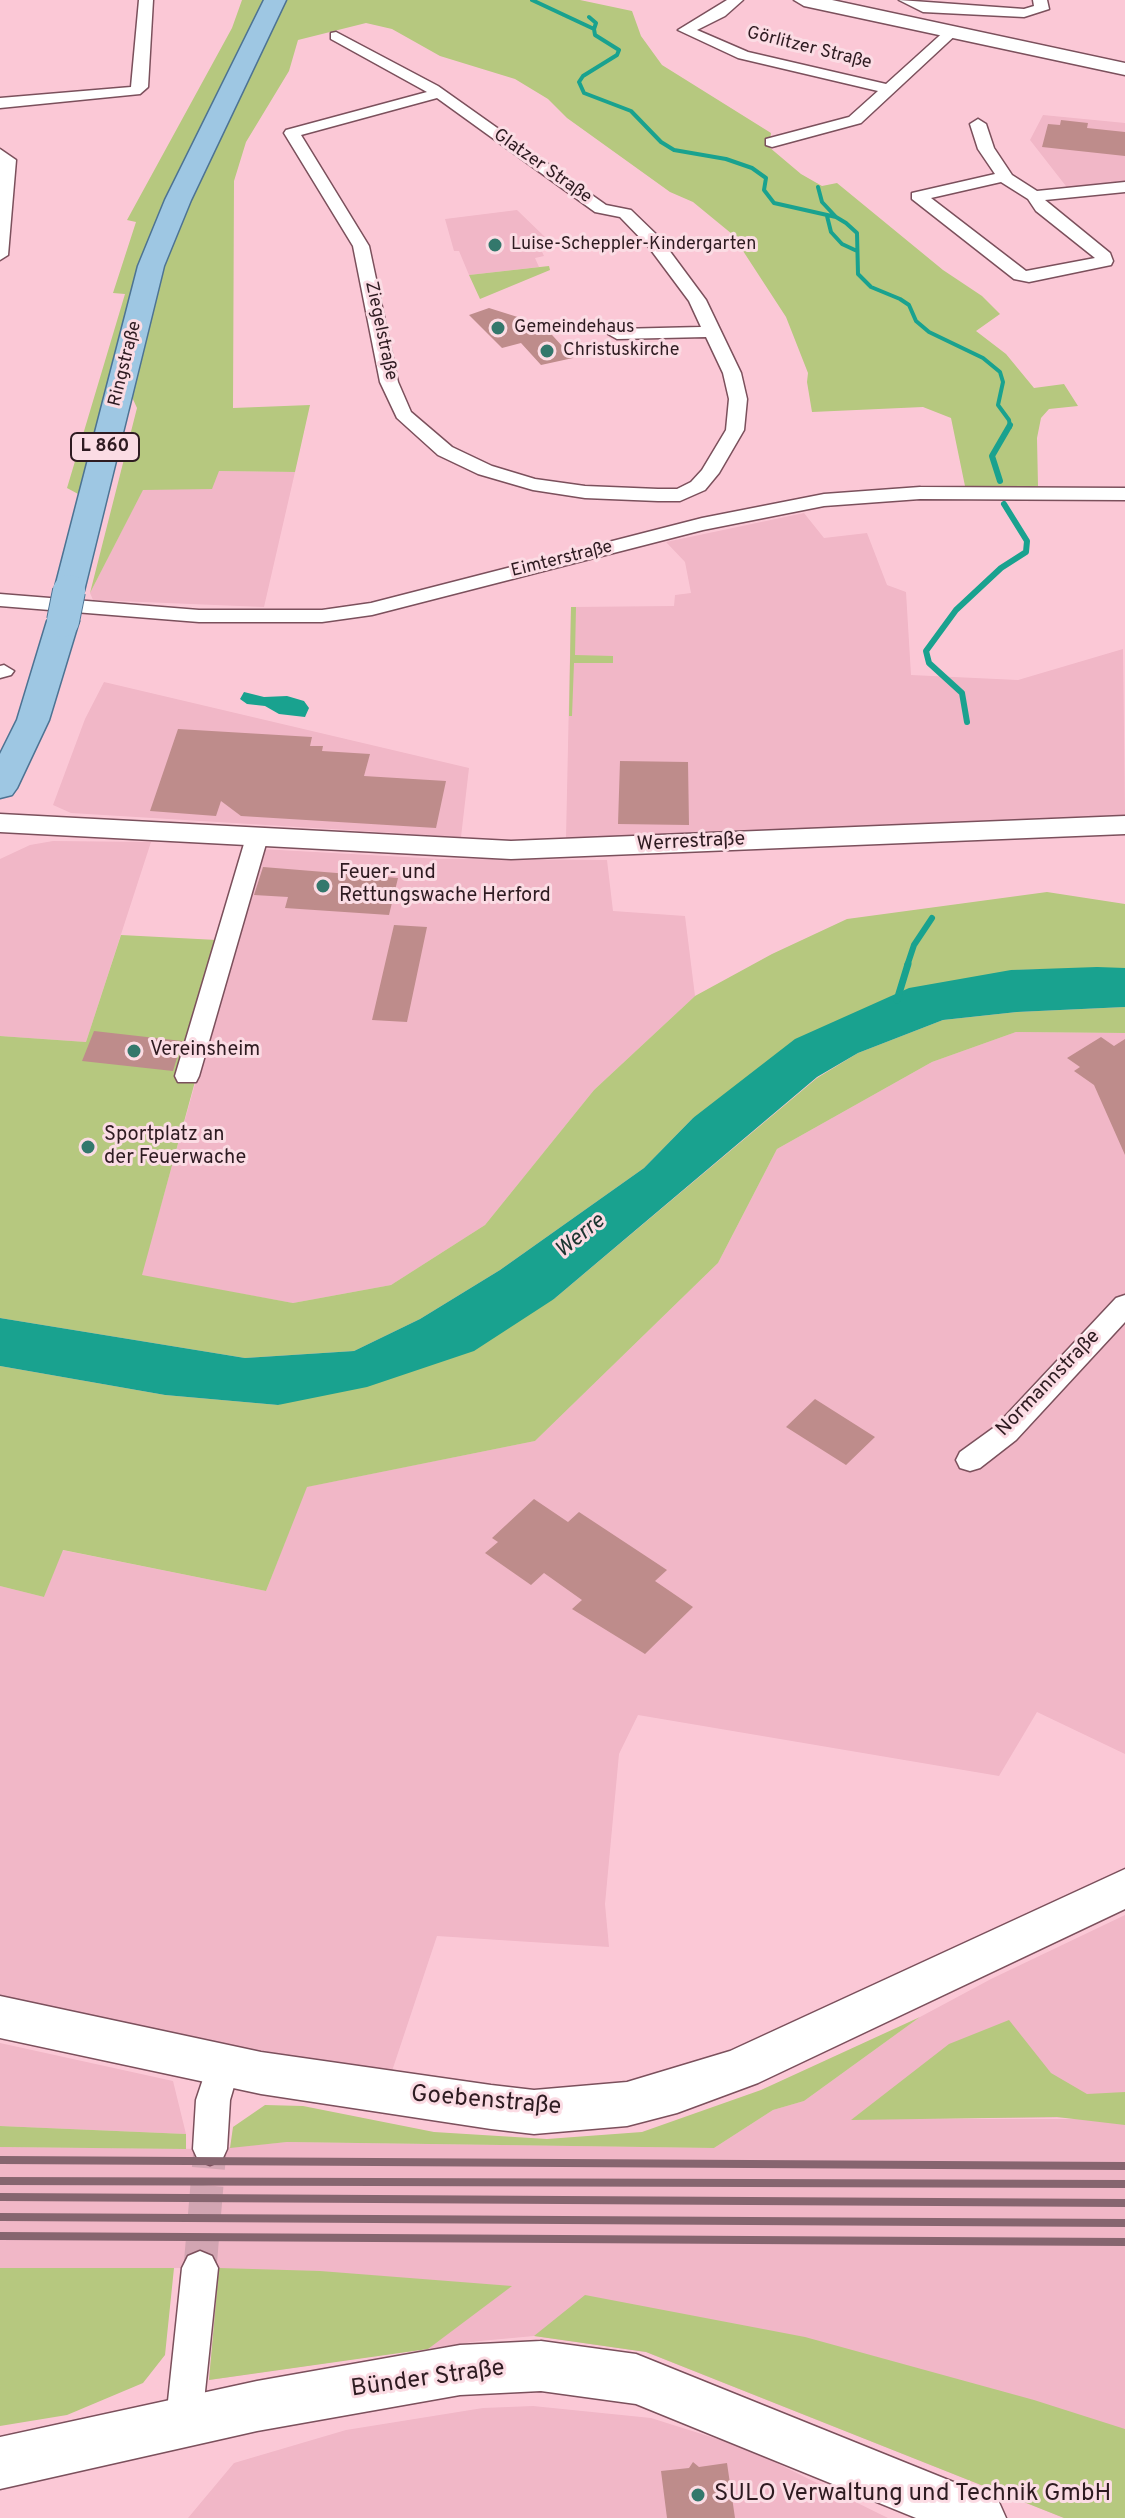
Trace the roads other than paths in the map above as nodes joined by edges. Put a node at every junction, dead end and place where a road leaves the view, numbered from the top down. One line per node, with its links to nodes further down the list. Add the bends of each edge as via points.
1 (146, 0): 12 (street, via 140,87 135,91)
2 (275, 0): 26 (main road, Ringstraße / L 860, via 151,266 66,606 33,720)
3 (736, 0): 10 (street, Görlitzer Straße, via 685,30 743,55)
4 (804, 0): 7 (street)
5 (906, 0): 6 (street, via 923,8)
6 (1035, 6)
7 (953, 31): 9 (street); 10 (street)
8 (336, 36): 11 (street, Glatzer Straße)
9 (1125, 67)
10 (890, 89): 14 (street, via 855,120)
11 (439, 93): 20 (street, Glatzer Straße, via 601,209 625,213 673,265); 23 (street, Ziegelstraße, via 292,133 361,246 389,382 403,414 445,451 508,477 571,490)
12 (0, 103)
13 (978, 124): 16 (street)
14 (772, 142)
15 (0, 154): 19 (street, via 8,160)
16 (1004, 177): 18 (street); 18 (street, via 918,196 1020,275 1105,261)
17 (1125, 187): 18 (street)
18 (1034, 196)
19 (0, 255)
20 (713, 332): 21 (street); 23 (street, Glatzer Straße, via 732,373 735,430 710,473)
21 (617, 334)
22 (1125, 494): 24 (street, Eimterstraße, via 868,495)
23 (680, 495): 24 (street)
24 (702, 524): 25 (street, Eimterstraße, via 372,609 322,616 199,616)
25 (0, 600)
26 (0, 788)
27 (0, 823): 29 (street, Werrestraße)
28 (1125, 825): 29 (street, Werrestraße, via 511,850)
29 (257, 837): 30 (street)
30 (187, 1076)
31 (1125, 1305): 32 (street, Normannstraße, via 1006,1433)
32 (970, 1460)
33 (1125, 1888): 35 (street, Goebenstraße, via 791,2047 677,2091 627,2104 534,2112)
34 (0, 2017): 35 (street, Goebenstraße)
35 (223, 2066): 36 (street, via 213,2100)
36 (210, 2149)
37 (200, 2268): 38 (street)
38 (184, 2420): 39 (street, Bünder Straße); 40 (street, Bünder Straße, via 460,2370 541,2366 636,2379)
39 (0, 2463)
40 (980, 2518)

